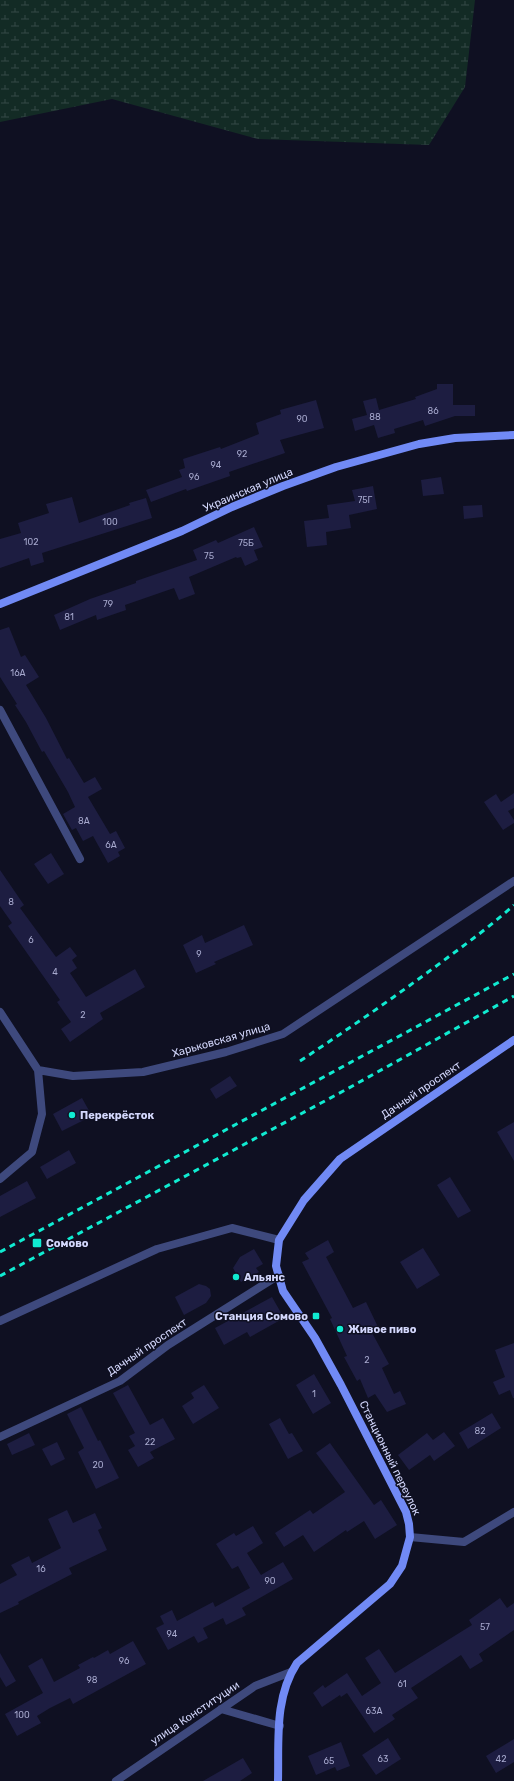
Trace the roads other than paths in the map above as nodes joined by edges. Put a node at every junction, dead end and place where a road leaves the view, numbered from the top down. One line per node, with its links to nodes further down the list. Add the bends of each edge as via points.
1 (514, 435): 2 (street, Украинская улица, via 455,438 419,444 336,467 276,489 182,531)
2 (0, 604)
3 (0, 710): 4 (street)
4 (80, 859)
5 (514, 881): 8 (street, Харьковская улица, via 283,1034 226,1052 143,1072 73,1076)
6 (0, 1012): 8 (street)
7 (514, 1040): 9 (street, Дачный проспект)
8 (38, 1070): 10 (street, via 42,1114 32,1152)
9 (340, 1159): 11 (street, Станционный переулок, via 304,1200)
10 (0, 1179)
11 (279, 1240): 12 (street, Станционный переулок, via 276,1266); 13 (street, via 232,1228 157,1249)
12 (278, 1275): 14 (street, Дачный проспект, via 168,1345 120,1381); 16 (street, Станционный переулок, via 283,1291 315,1338 352,1403 406,1512 410,1524)
13 (0, 1321)
14 (0, 1436)
15 (514, 1512): 16 (street, via 464,1542)
16 (410, 1537): 17 (street, Станционный переулок, via 402,1566 390,1584 297,1663)
17 (291, 1672): 18 (street, улица Конституции, via 255,1686); 19 (street, Станционный переулок, via 280,1706)
18 (221, 1709): 19 (street); 20 (street, улица Конституции)
19 (280, 1726): 21 (street, Станционный переулок)
20 (116, 1781)
21 (278, 1781)

